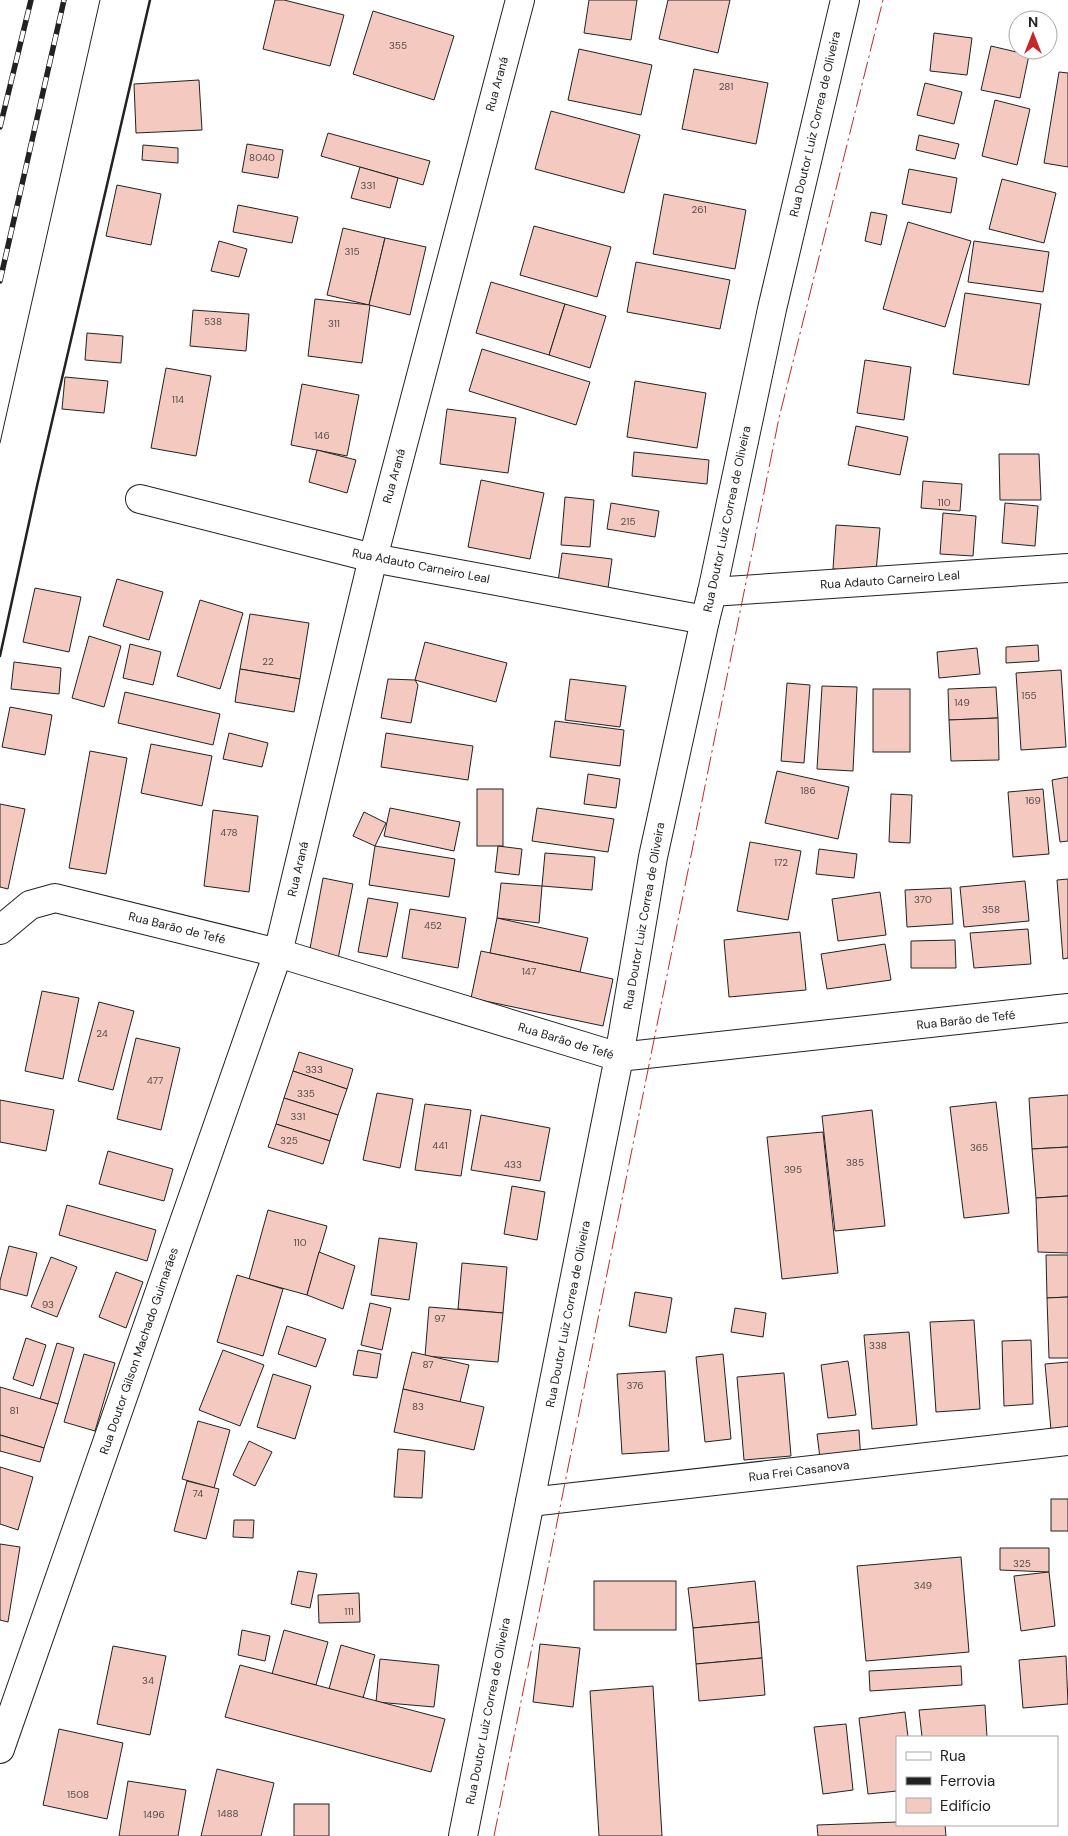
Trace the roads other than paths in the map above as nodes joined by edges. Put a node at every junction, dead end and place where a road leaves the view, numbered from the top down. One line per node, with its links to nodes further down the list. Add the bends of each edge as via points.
1 (520, 0): 4 (street, Rua Araná)
2 (845, 0): 6 (street, Rua Doutor Luiz Correa de Oliveira, via 772,309)
3 (140, 499): 4 (street, Rua Adauto Carneiro Leal)
4 (372, 558): 7 (street, Rua Adauto Carneiro Leal); 9 (street, Rua Araná)
5 (1068, 568): 6 (street, Rua Adauto Carneiro Leal)
6 (712, 592): 7 (street, Rua Doutor Luiz Correa de Oliveira)
7 (705, 620): 11 (street, Rua Doutor Luiz Correa de Oliveira, via 653,857)
8 (0, 930): 9 (street, Rua Barão de Tefé, via 30,905 55,898)
9 (278, 953): 11 (street, Rua Barão de Tefé); 14 (street, Rua Doutor Gilson Machado Guimarães)
10 (1068, 1008): 11 (street, Rua Barão de Tefé)
11 (619, 1057): 13 (street, Rua Doutor Luiz Correa de Oliveira)
12 (1068, 1440): 13 (street, Rua Frei Casanova)
13 (530, 1502): 15 (street, Rua Doutor Luiz Correa de Oliveira)
14 (0, 1749)
15 (463, 1836)

